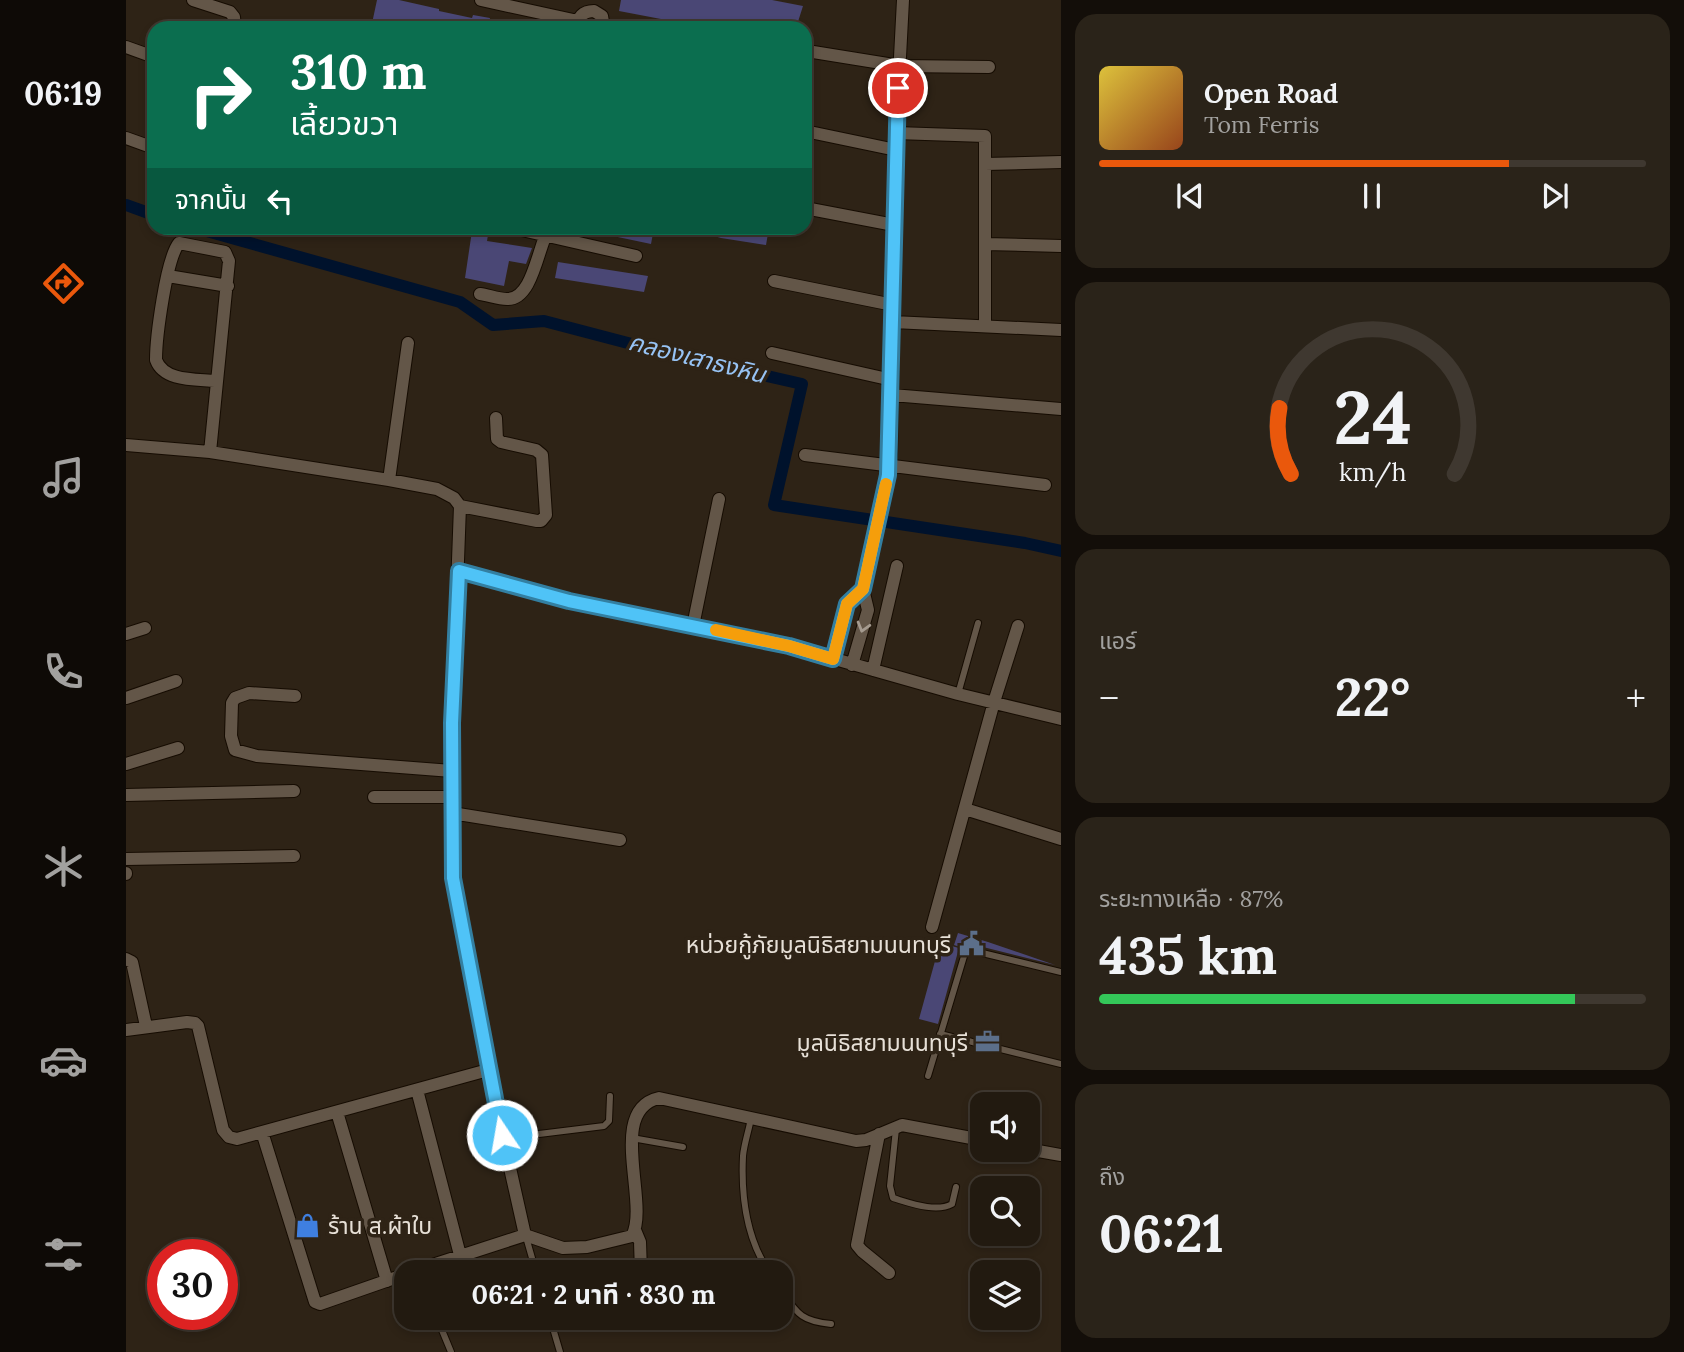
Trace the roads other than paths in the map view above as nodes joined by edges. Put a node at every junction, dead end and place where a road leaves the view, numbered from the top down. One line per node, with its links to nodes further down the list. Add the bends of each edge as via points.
1 (193, 0): 5 (street, via 230,12)
2 (481, 0): 6 (street)
3 (903, 0): 11 (street)
4 (588, 6): 7 (street)
5 (234, 21)
6 (562, 21)
7 (603, 21)
8 (126, 47): 10 (street)
9 (812, 52): 11 (street)
10 (147, 54)
11 (900, 66): 12 (street); 14 (street)
12 (989, 67)
13 (812, 132): 17 (street)
14 (896, 133): 17 (street); 19 (street, via 985,136)
15 (126, 138): 16 (street)
16 (147, 146)
17 (896, 150): 21 (street)
18 (1061, 162): 19 (street)
19 (985, 164): 24 (street)
20 (812, 209): 21 (street)
21 (894, 225): 31 (street)
22 (546, 235): 30 (street, via 520,296 509,300)
23 (558, 235): 26 (street)
24 (985, 244): 25 (street); 33 (street)
25 (1061, 246)
26 (636, 256)
27 (168, 276): 29 (street); 29 (street, via 178,243 225,252); 38 (street, via 158,366 174,376)
28 (774, 281): 31 (street)
29 (228, 286): 38 (street)
30 (480, 294)
31 (893, 305): 32 (street)
32 (893, 322): 33 (street); 37 (street)
33 (985, 325): 34 (street)
34 (1061, 330)
35 (408, 343): 46 (street)
36 (772, 353): 37 (street)
37 (892, 380): 39 (street)
38 (215, 381): 43 (street)
39 (892, 395): 40 (street); 45 (street)
40 (1061, 409)
41 (496, 418): 49 (street, via 497,439 542,455 546,515 537,521)
42 (126, 445): 43 (street)
43 (210, 452): 46 (street)
44 (805, 455): 45 (street)
45 (889, 467): 47 (street); 52 (street)
46 (389, 480): 49 (street, via 437,489)
47 (1045, 485)
48 (719, 499): 54 (street)
49 (460, 506): 51 (street)
50 (897, 566): 60 (street)
51 (459, 571): 54 (street, via 569,601); 69 (street)
52 (863, 589): 58 (street, via 847,604); 59 (street, one-way to 59, via 868,610)
53 (978, 623): 62 (lane)
54 (693, 626): 58 (street)
55 (1018, 626): 65 (street)
56 (145, 628): 57 (street)
57 (126, 634)
58 (833, 659): 59 (street)
59 (852, 665): 60 (street)
60 (873, 670): 62 (street)
61 (176, 681): 64 (street)
62 (958, 694): 65 (street)
63 (295, 696): 69 (street, via 249,694 235,698 231,736 235,750 257,757)
64 (126, 698)
65 (994, 702): 66 (street); 74 (street)
66 (1061, 719)
67 (178, 748): 68 (street)
68 (126, 764)
69 (452, 771): 73 (street)
70 (294, 791): 71 (street)
71 (126, 795)
72 (374, 797): 73 (street)
73 (452, 797): 75 (street)
74 (965, 809): 76 (street); 80 (street)
75 (452, 813): 77 (street); 87 (street, via 453,878)
76 (1061, 839)
77 (620, 840)
78 (294, 856): 79 (street)
79 (126, 859)
80 (932, 927)
81 (126, 959): 83 (street, via 132,962)
82 (1061, 972): 85 (lane, via 974,951 965,953)
83 (146, 1026): 84 (street); 95 (street, via 195,1023 223,1130 237,1139)
84 (126, 1030)
85 (940, 1034): 86 (lane); 88 (lane)
86 (1061, 1063)
87 (488, 1070): 89 (street); 92 (street)
88 (928, 1076)
89 (417, 1090): 91 (street); 105 (street)
90 (610, 1096): 92 (lane, via 609,1121 604,1126 531,1135 520,1129 515,1116)
91 (337, 1112): 95 (street); 112 (street)
92 (498, 1118): 104 (street)
93 (751, 1118): 96 (street, via 856,1141); 97 (street, via 659,1098 648,1100 639,1109); 109 (lane, via 743,1155 748,1227)
94 (896, 1127): 96 (street); 98 (street, via 909,1125); 102 (lane, via 890,1195 919,1205 946,1207 952,1204)
95 (262, 1132): 112 (street, via 315,1302)
96 (879, 1134): 110 (street, via 857,1245)
97 (632, 1138): 99 (lane); 103 (street)
98 (970, 1138)
99 (683, 1147)
100 (1040, 1152): 101 (street)
101 (1061, 1156)
102 (956, 1188)
103 (635, 1230): 104 (street, via 632,1236 587,1247 563,1248); 108 (street)
104 (525, 1235): 105 (street); 107 (lane)
105 (460, 1255): 106 (street)
106 (446, 1260)
107 (532, 1260)
108 (641, 1260)
109 (762, 1260)
110 (890, 1273)
111 (394, 1278): 112 (street)
112 (387, 1281)
113 (793, 1307): 114 (lane, via 810,1322)
114 (831, 1324)
115 (442, 1330): 117 (lane)
116 (554, 1330): 118 (lane)
117 (452, 1352)
118 (560, 1352)

